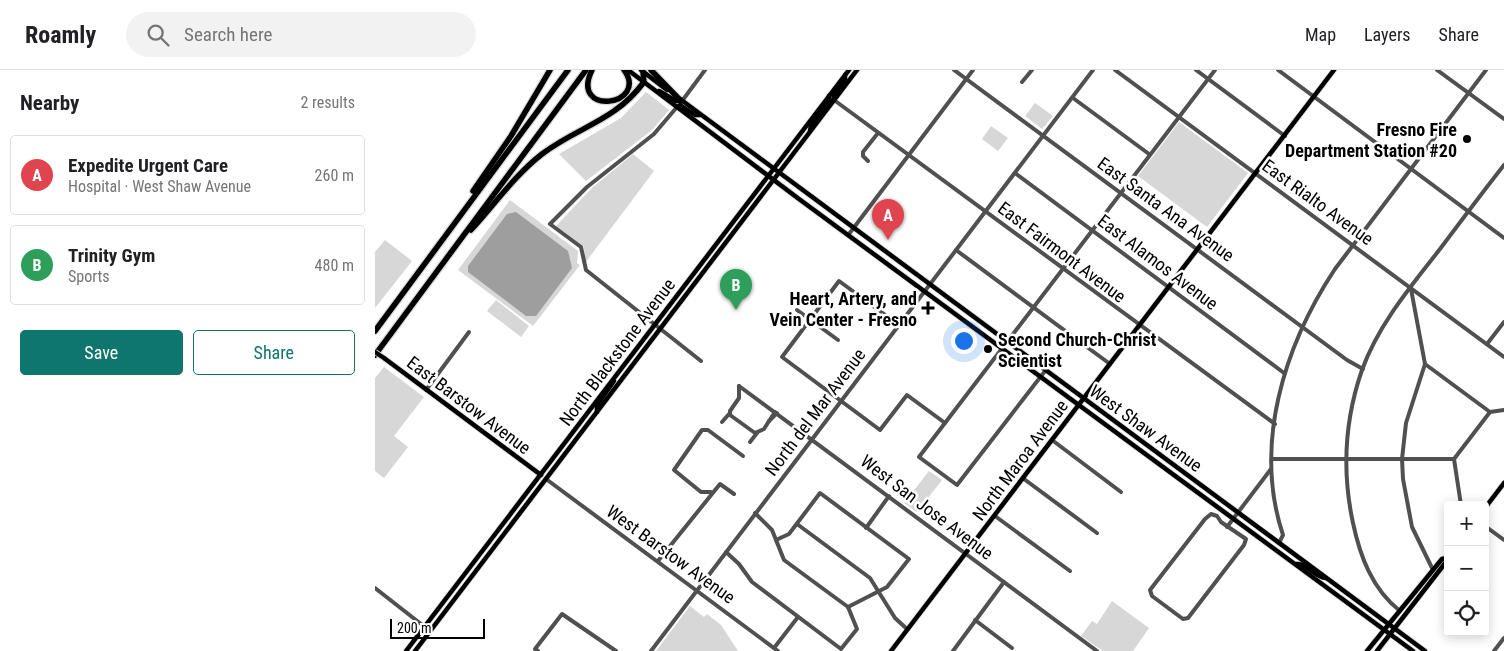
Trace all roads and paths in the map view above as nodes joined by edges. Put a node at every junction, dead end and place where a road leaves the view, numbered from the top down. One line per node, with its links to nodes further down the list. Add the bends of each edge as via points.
1 (549, 70): 63 (highway, via 511,136)
2 (564, 70): 39 (highway)
3 (568, 70): 39 (highway)
4 (586, 70): 66 (highway)
5 (593, 70): 6 (highway, via 589,82 591,93 608,103 618,100 626,90 628,78)
6 (624, 70)
7 (628, 70): 27 (main road)
8 (651, 70): 34 (highway)
9 (705, 70): 34 (street)
10 (849, 70): 24 (main road, North Blackstone Avenue)
11 (857, 70): 33 (main road, North Blackstone Avenue)
12 (954, 70): 26 (street, East Santa Ana Avenue)
13 (973, 70): 26 (street)
14 (1032, 70): 28 (street)
15 (1093, 70): 32 (street, North del Mar Avenue)
16 (1115, 70): 37 (street, East Rialto Avenue)
17 (1196, 70): 25 (street)
18 (1215, 70): 25 (street)
19 (1278, 70): 31 (street)
20 (1334, 70): 31 (main road, North Maroa Avenue)
21 (1437, 70): 29 (street)
22 (1486, 70): 29 (street)
23 (642, 71): 27 (highway); 34 (main road)
24 (845, 75): 30 (main road, North Blackstone Avenue); 33 (main road)
25 (1208, 79): 37 (street); 43 (street)
26 (966, 80): 42 (street, East Santa Ana Avenue); 45 (street)
27 (643, 82): 34 (main road, via 676,102); 35 (main road); 66 (highway, via 617,110 532,162)
28 (1023, 82)
29 (1468, 93): 38 (street); 49 (street)
30 (829, 96): 40 (main road, via 830,101); 48 (main road, North Blackstone Avenue)
31 (1314, 96): 43 (main road, North Maroa Avenue); 49 (street)
32 (1073, 98): 42 (street, North del Mar Avenue); 44 (street)
33 (834, 100): 40 (main road, North Blackstone Avenue); 41 (street, East Fairmont Avenue)
34 (682, 101): 36 (main road)
35 (677, 106): 36 (main road); 53 (main road, West Shaw Avenue); 76 (street, via 654,134 587,187 550,224 581,247 586,270)
36 (700, 115): 48 (main road, West Shaw Avenue)
37 (1179, 117): 44 (street); 52 (street, East Rialto Avenue)
38 (1504, 119)
39 (523, 130): 63 (highway)
40 (810, 132): 50 (main road, North Blackstone Avenue)
41 (878, 133): 45 (street, East Fairmont Avenue); 46 (street, via 863,152)
42 (1044, 136): 51 (street, North del Mar Avenue); 55 (street, East Santa Ana Avenue)
43 (1285, 136): 52 (main road, North Maroa Avenue)
44 (1149, 154): 55 (street)
45 (908, 155): 56 (street, East Fairmont Avenue); 58 (street)
46 (868, 161)
47 (1504, 165): 57 (street)
48 (772, 168): 50 (main road, West Shaw Avenue); 53 (main road, North Blackstone Avenue)
49 (1411, 169): 57 (street); 62 (street)
50 (779, 173): 54 (main road, North Blackstone Avenue); 58 (main road, West Shaw Avenue)
51 (1015, 173): 56 (street, North del Mar Avenue); 59 (street, East Alamos Avenue)
52 (1256, 174): 62 (street, East Rialto Avenue); 65 (main road, North Maroa Avenue)
53 (767, 175): 54 (main road, West Shaw Avenue); 76 (main road, North Blackstone Avenue)
54 (774, 180): 60 (main road, West Shaw Avenue); 80 (main road, North Blackstone Avenue)
55 (1120, 192): 59 (street); 65 (street, East Santa Ana Avenue)
56 (985, 212): 64 (street, North del Mar Avenue); 67 (street, East Fairmont Avenue)
57 (1469, 212): 61 (street); 70 (street)
58 (853, 228): 60 (street); 68 (main road, West Shaw Avenue)
59 (1092, 230): 67 (street); 69 (street, East Alamos Avenue)
60 (849, 234): 71 (main road, West Shaw Avenue)
61 (1504, 238)
62 (1353, 245): 70 (street, East Rialto Avenue); 79 (street, via 1321,290)
63 (435, 250): 81 (highway)
64 (956, 250): 68 (street, North del Mar Avenue); 72 (street)
65 (1198, 250): 69 (main road, North Maroa Avenue); 79 (street, East Santa Ana Avenue)
66 (446, 258): 87 (highway)
67 (1063, 269): 72 (street); 78 (street, East Fairmont Avenue)
68 (930, 285): 71 (street, North del Mar Avenue); 84 (main road, West Shaw Avenue)
69 (1169, 286): 78 (main road, North Maroa Avenue); 94 (street, East Alamos Avenue)
70 (1410, 287): 85 (street, East Rialto Avenue); 91 (street, via 1414,294); 92 (street, via 1385,325)
71 (926, 290): 77 (street, North del Mar Avenue); 86 (main road, West Shaw Avenue)
72 (1033, 307): 84 (street); 90 (street)
73 (797, 310): 74 (street)
74 (810, 320): 77 (street, via 839,281); 83 (street); 99 (street, via 782,357)
75 (1504, 322): 85 (street)
76 (655, 325): 80 (street); 96 (main road, North Blackstone Avenue)
77 (899, 325): 99 (street, North del Mar Avenue)
78 (1139, 326): 90 (main road, North Maroa Avenue); 108 (street, East Fairmont Avenue)
79 (1302, 326): 92 (street, East Santa Ana Avenue); 94 (street)
80 (660, 329): 89 (street); 102 (main road, North Blackstone Avenue)
81 (375, 331)
82 (469, 332): 97 (street)
83 (837, 340)
84 (1007, 342): 86 (street); 93 (main road, West Shaw Avenue)
85 (1487, 344): 88 (street, East Rialto Avenue)
86 (1003, 348): 95 (main road, West Shaw Avenue); 107 (street)
87 (375, 353): 97 (main road, East Barstow Avenue, bridge)
88 (1504, 357)
89 (701, 361)
90 (1110, 364): 98 (main road, North Maroa Avenue)
91 (1425, 364): 104 (street); 115 (street, via 1409,410)
92 (1363, 368): 117 (street, via 1351,415)
93 (1045, 371): 95 (street); 98 (main road, West Shaw Avenue)
94 (1284, 373): 108 (street)
95 (1041, 376): 100 (main road, West Shaw Avenue); 107 (street, via 957,486 919,457)
96 (613, 379): 102 (main road, via 612,386 597,405); 119 (main road, North Blackstone Avenue)
97 (426, 390): 119 (main road, East Barstow Avenue)
98 (1084, 399): 100 (main road, North Maroa Avenue); 130 (main road, West Shaw Avenue)
99 (841, 401): 107 (street, via 880,430 907,395); 110 (street, North del Mar Avenue)
100 (1080, 404): 111 (main road, North Maroa Avenue); 132 (main road, West Shaw Avenue)
101 (1504, 410): 104 (street)
102 (597, 412): 120 (main road, North Blackstone Avenue)
103 (776, 412): 105 (street, West San Jose Avenue, via 739,386 739,398); 109 (street); 110 (street, West San Jose Avenue)
104 (1490, 412): 116 (street)
105 (729, 414): 106 (street); 109 (street, via 751,432)
106 (722, 422)
107 (945, 423)
108 (1275, 424): 114 (street)
109 (757, 433): 112 (street)
110 (812, 439): 126 (street, West San Jose Avenue); 129 (street, North del Mar Avenue)
111 (1053, 440): 121 (main road, North Maroa Avenue); 124 (street)
112 (750, 442)
113 (743, 456): 123 (street, via 708,430 702,430 674,470 701,492)
114 (1272, 459): 117 (street); 118 (street)
115 (1402, 459): 116 (street); 117 (street); 147 (street, via 1409,520)
116 (1454, 459): 127 (street)
117 (1345, 460): 155 (street, via 1347,496 1360,550 1379,592)
118 (1272, 469): 130 (street); 140 (street, via 1276,511 1283,535)
119 (540, 475): 120 (main road, East Barstow Avenue); 159 (main road, North Blackstone Avenue)
120 (546, 479): 144 (street, West Barstow Avenue); 163 (main road, North Blackstone Avenue)
121 (1023, 479): 131 (main road, North Maroa Avenue); 137 (street)
122 (1504, 483): 128 (main road)
123 (711, 492): 125 (street, via 720,484); 144 (street)
124 (1121, 492)
125 (734, 494)
126 (889, 496): 135 (street); 142 (street, West San Jose Avenue)
127 (1460, 501)
128 (1489, 503)
129 (755, 513): 138 (street, via 772,530); 141 (street, North del Mar Avenue)
130 (1238, 513): 132 (street); 140 (main road, West Shaw Avenue)
131 (995, 516): 142 (main road, North Maroa Avenue); 148 (street)
132 (1234, 518): 134 (street); 145 (main road, West Shaw Avenue)
133 (797, 524): 135 (street, via 820,493); 138 (street, via 789,534); 153 (street, via 870,578)
134 (1227, 527): 134 (street, via 1217,516 1211,514 1205,518 1150,590 1152,596 1183,620 1188,618 1244,545 1246,539)
135 (866, 528): 153 (street, via 909,559 891,583)
136 (1489, 529): 139 (street)
137 (1097, 533)
138 (776, 540): 154 (street, via 784,560)
139 (1504, 540)
140 (1279, 543): 149 (main road, West Shaw Avenue)
141 (726, 552): 152 (street, North del Mar Avenue); 156 (street, via 752,582)
142 (966, 554): 150 (street, West San Jose Avenue); 160 (main road, North Maroa Avenue)
143 (1444, 558): 147 (main road)
144 (658, 561): 152 (street, West Barstow Avenue)
145 (1295, 564): 149 (main road, via 1301,564 1319,578); 162 (main road, West Shaw Avenue)
146 (1444, 565): 161 (main road)
147 (1433, 570): 155 (main road)
148 (1070, 571)
149 (1327, 579): 158 (main road, West Shaw Avenue)
150 (1004, 582): 157 (street); 175 (street, West San Jose Avenue)
151 (375, 588): 159 (street)
152 (698, 590): 168 (street, West Barstow Avenue); 172 (street, North del Mar Avenue)
153 (879, 591): 154 (street); 160 (street, via 895,618)
154 (848, 607): 156 (street, via 857,629 841,649)
155 (1400, 611): 158 (main road)
156 (798, 617): 168 (street)
157 (975, 620): 166 (street); 174 (street)
158 (1388, 624): 161 (main road, West Shaw Avenue); 162 (main road)
159 (425, 626): 163 (street); 169 (main road, North Blackstone Avenue)
160 (907, 629): 173 (main road, North Maroa Avenue)
161 (1395, 629): 164 (main road); 179 (main road, West Shaw Avenue)
162 (1384, 630): 164 (main road, West Shaw Avenue); 176 (main road)
163 (430, 631): 170 (main road, North Blackstone Avenue)
164 (1390, 634): 177 (main road); 178 (main road, West Shaw Avenue)
165 (1504, 638): 180 (street)
166 (1012, 648)
167 (536, 650): 171 (street, via 562,614)
168 (776, 650)
169 (406, 651)
170 (415, 651)
171 (616, 651)
172 (651, 651)
173 (891, 651)
174 (953, 651)
175 (1097, 651)
176 (1367, 651)
177 (1377, 651)
178 (1413, 651)
179 (1425, 651)
180 (1494, 651)

